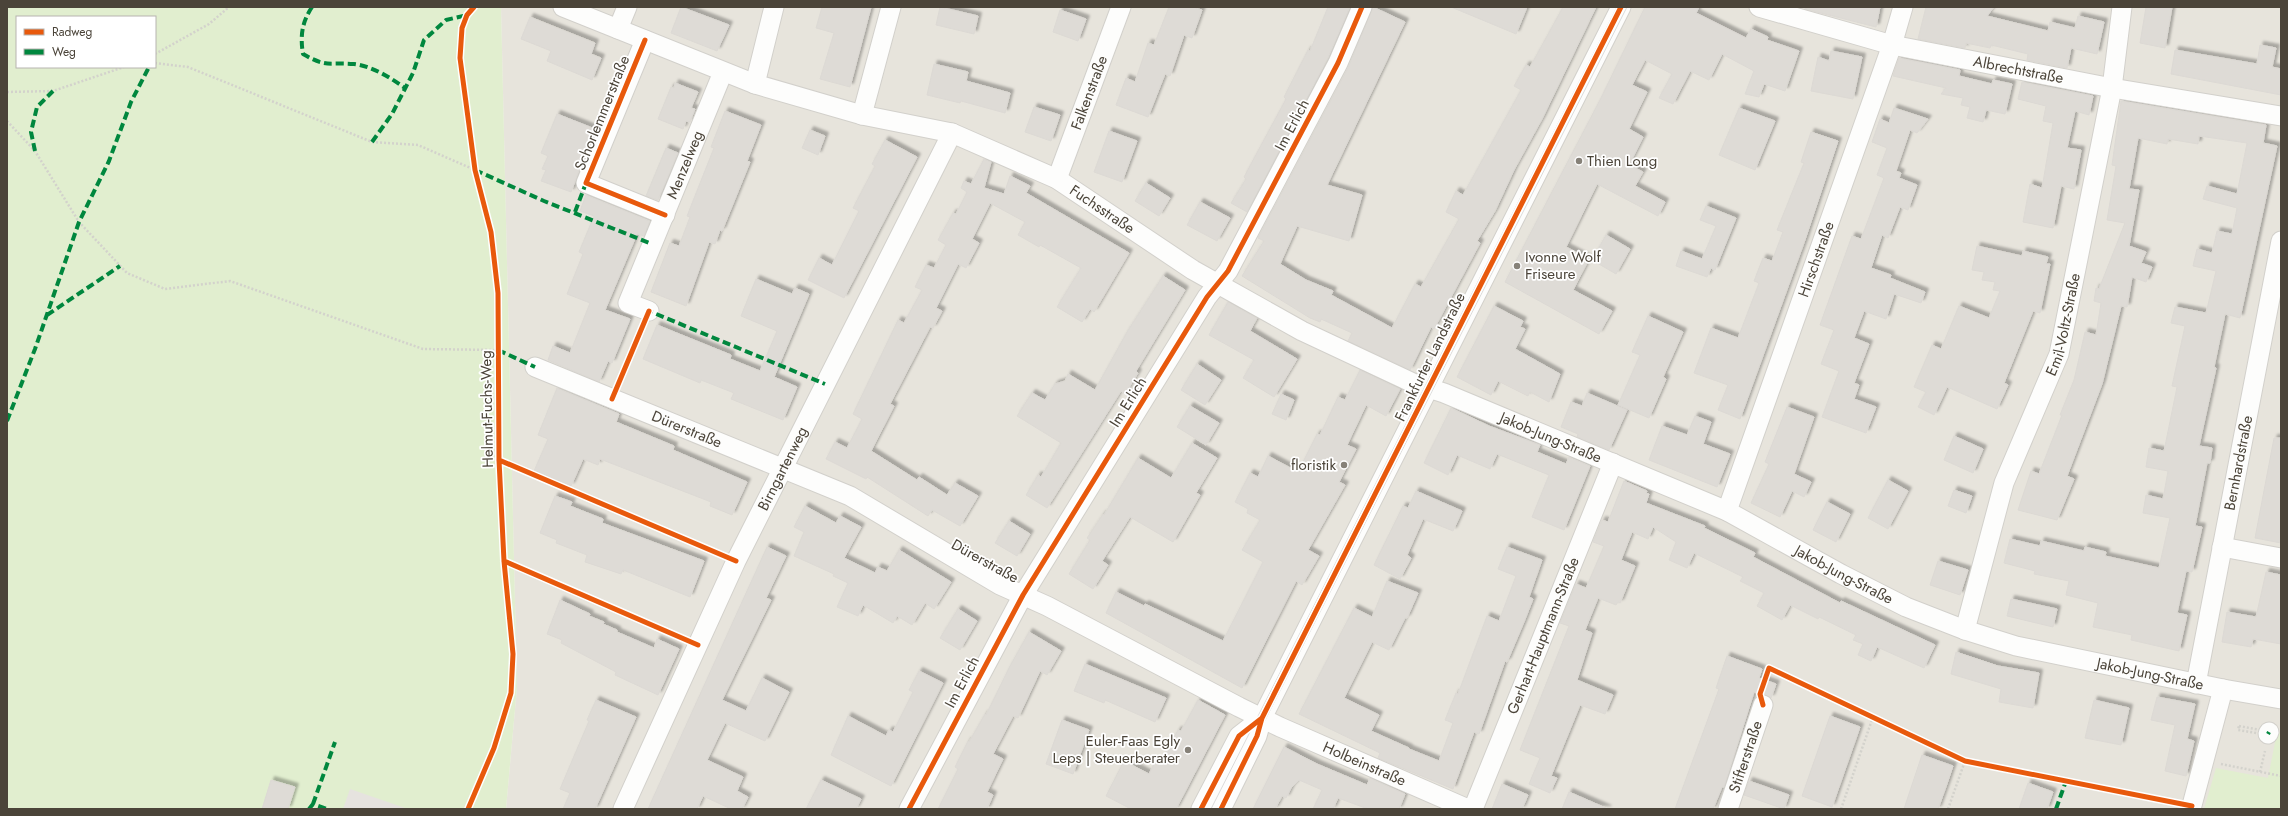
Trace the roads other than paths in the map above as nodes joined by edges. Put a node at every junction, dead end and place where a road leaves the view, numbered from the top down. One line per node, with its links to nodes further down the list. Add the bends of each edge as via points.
1 (564, 7): 11 (street, Schorlemmerstraße)
2 (627, 7): 11 (street)
3 (774, 7): 15 (street)
4 (890, 7): 17 (street)
5 (1121, 7): 20 (street, Falkenstraße)
6 (1362, 7): 23 (street, Im Erlich, via 1338,63 1228,271)
7 (1621, 7): 26 (street, Frankfurter Landstraße)
8 (1759, 7): 13 (street, Albrechtstraße)
9 (1903, 7): 13 (street, Hirschstraße)
10 (2122, 7): 16 (street, Emil-Voltz-Straße)
11 (618, 30): 12 (street, Schorlemmerstraße)
12 (645, 40): 14 (street, Schorlemmerstraße); 21 (street, Schorlemmerstraße, via 586,183)
13 (1892, 45): 16 (street, Albrechtstraße); 29 (street, Hirschstraße)
14 (723, 72): 15 (street, Schorlemmerstraße); 21 (street, Menzelweg)
15 (755, 84): 17 (street, Schorlemmerstraße)
16 (2112, 88): 18 (street, Albrechtstraße); 33 (street, Emil-Voltz-Straße, via 2059,354 2004,483)
17 (862, 115): 19 (street, Fuchsstraße)
18 (2281, 116)
19 (952, 133): 20 (street, Fuchsstraße); 28 (street, Birngartenweg)
20 (1057, 179): 23 (street, Fuchsstraße)
21 (665, 215): 24 (street, Menzelweg, via 628,303)
22 (2281, 241): 30 (street, Bernhardstraße)
23 (1218, 284): 26 (street, Fuchsstraße, via 1350,355); 32 (street, Im Erlich, via 1207,296)
24 (649, 311)
25 (535, 367): 28 (street, Dürerstraße)
26 (1428, 388): 27 (street, Jakob-Jung-Straße); 38 (street, Frankfurter Landstraße)
27 (1613, 463): 29 (street, Jakob-Jung-Straße); 44 (street, Gerhart-Hauptmann-Straße)
28 (784, 468): 32 (street, Dürerstraße, via 850,496 1000,585); 39 (street, Birngartenweg, via 736,561)
29 (1727, 512): 33 (street, Jakob-Jung-Straße, via 1906,607)
30 (2222, 547): 31 (street); 34 (street, Bernhardstraße)
31 (2281, 558)
32 (1022, 595): 38 (street, Dürerstraße); 40 (street, Im Erlich)
33 (1965, 630): 34 (street, Jakob-Jung-Straße, via 2016,646)
34 (2196, 684): 35 (street, Jakob-Jung-Straße)
35 (2223, 690): 36 (street, Jakob-Jung-Straße); 46 (street)
36 (2281, 699)
37 (1763, 705): 45 (street, Stifterstraße)
38 (1262, 718): 41 (street, Frankfurter Landstraße, via 1239,736); 42 (street, Frankfurter Landstraße, via 1257,736); 43 (street, Holbeinstraße)
39 (623, 809)
40 (909, 809)
41 (1201, 809)
42 (1221, 809)
43 (1468, 809)
44 (1473, 809)
45 (1728, 809)
46 (2191, 809)

